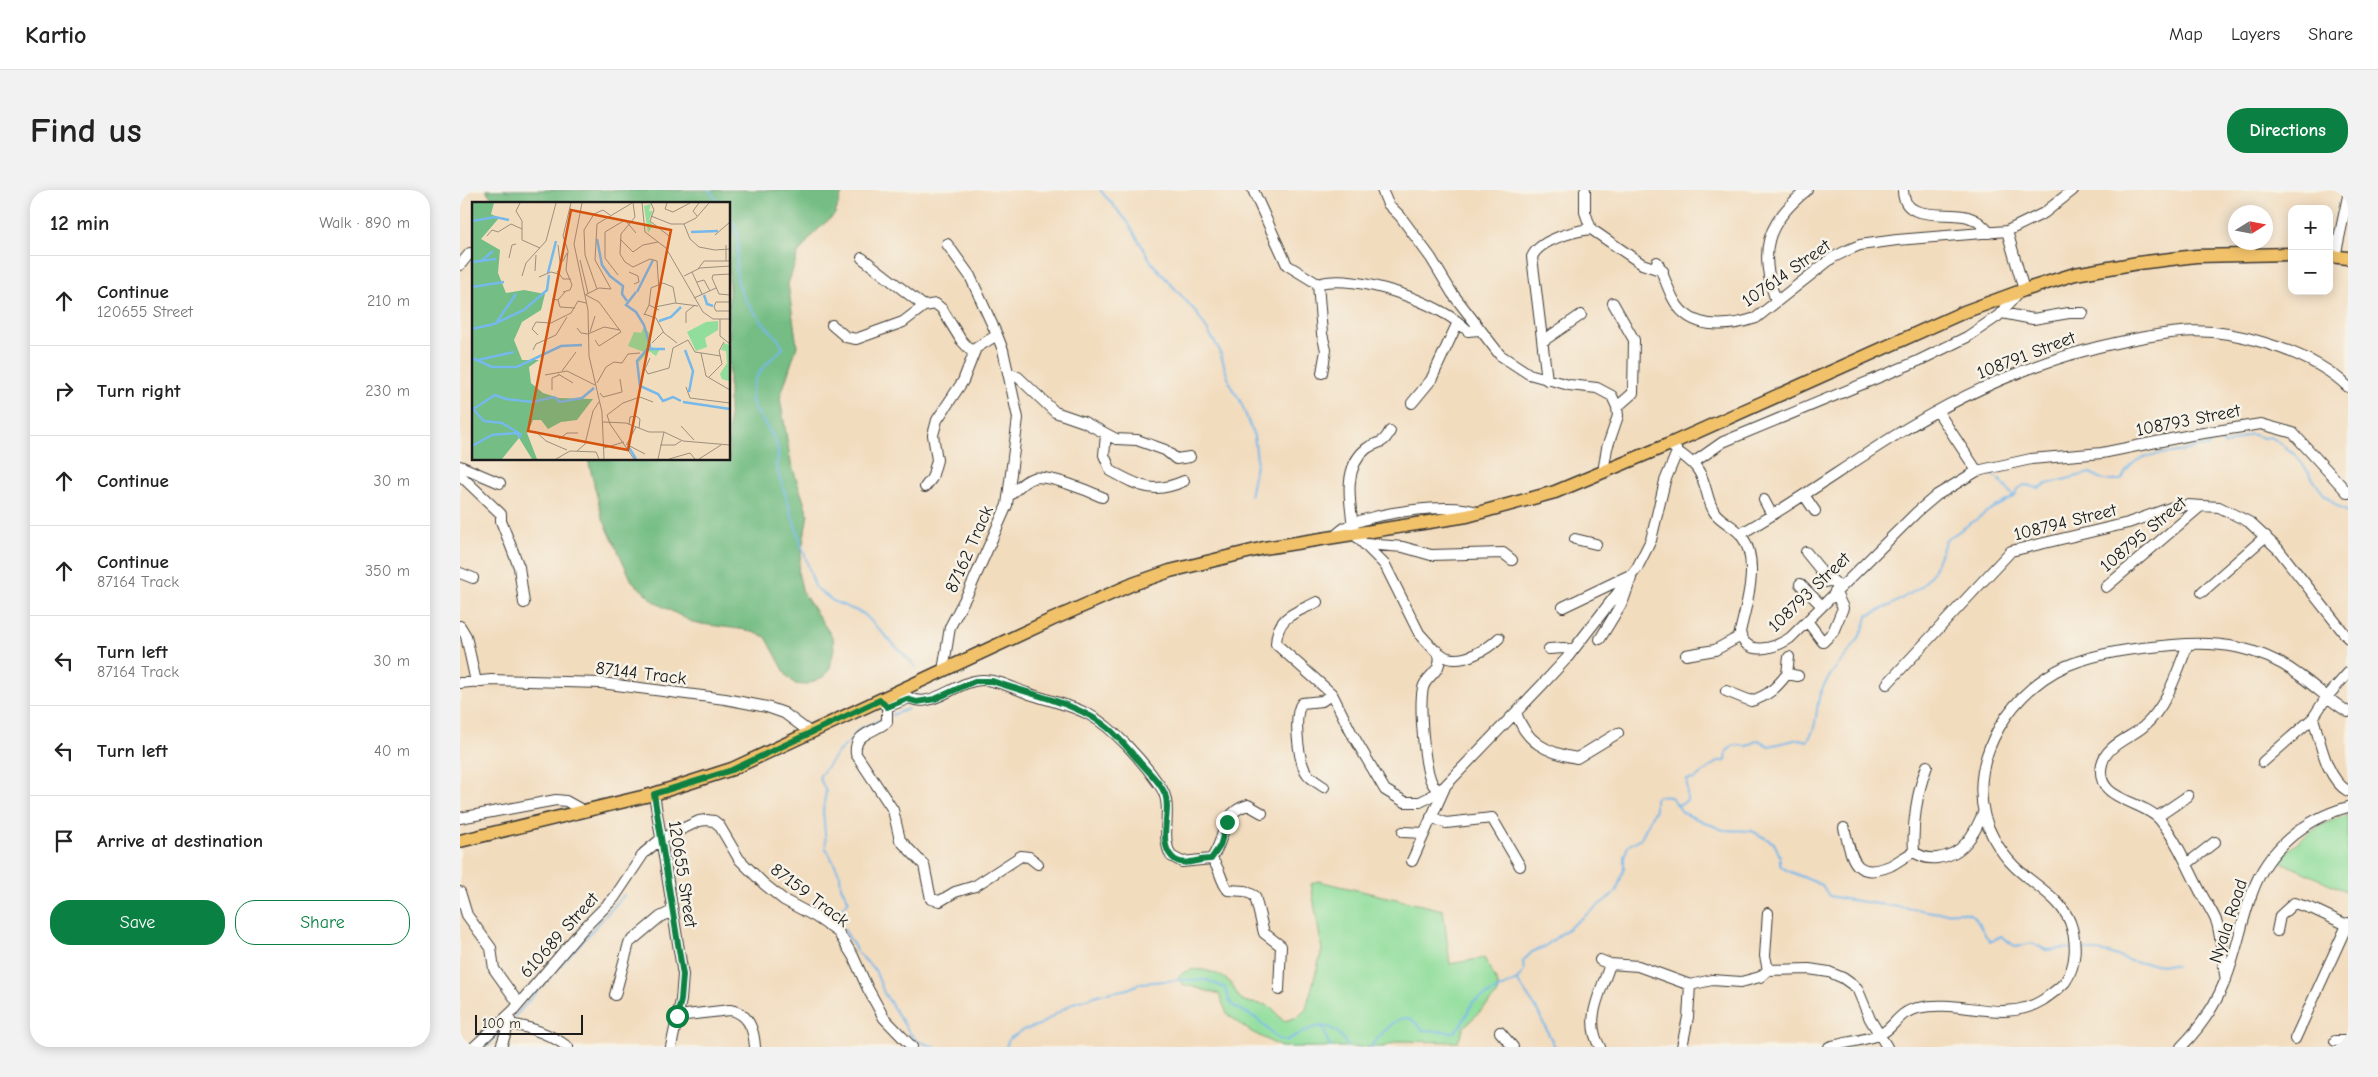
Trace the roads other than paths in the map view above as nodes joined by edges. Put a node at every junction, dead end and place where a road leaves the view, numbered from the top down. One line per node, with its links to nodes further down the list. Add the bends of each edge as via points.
1 (1253, 190): 19 (street, via 1287,264)
2 (1382, 190): 29 (street, via 1388,204 1431,258)
3 (1585, 190): 8 (street, via 1585,212)
4 (1903, 190): 10 (street, via 1905,203 1912,211 1969,218 1980,222)
5 (2073, 190): 9 (street, 107614 Street, via 2044,213)
6 (1803, 192): 21 (street, via 1776,220 1769,237 1766,252 1769,281)
7 (2348, 196): 13 (street)
8 (1591, 229): 21 (street, 107614 Street, via 1642,264 1660,266 1685,314 1707,323 1731,324 1756,318); 31 (street, via 1572,232 1533,254)
9 (2006, 231): 10 (street, 107614 Street); 20 (street)
10 (1990, 233): 21 (street, 107614 Street, via 1860,245 1832,258)
11 (947, 244): 30 (street, 87162 Track, via 970,276)
12 (470, 253): 18 (street)
13 (2333, 253)
14 (2288, 254): 20 (main road, via 2196,256 2138,263 2075,274)
15 (2333, 257): 17 (main road)
16 (862, 258): 23 (street)
17 (2348, 258)
18 (460, 265)
19 (1318, 284): 27 (street, via 1327,281 1366,284 1438,309); 34 (street, via 1326,350)
20 (2022, 291): 24 (street); 42 (main road, via 1964,312)
21 (1776, 301)
22 (1613, 303): 38 (street, via 1634,340 1633,393)
23 (924, 306): 28 (street, via 903,322 856,339 846,337); 32 (street, via 939,306 960,340)
24 (2002, 313): 25 (street, via 2033,319); 44 (street, via 1967,338 1723,442)
25 (2083, 314)
26 (1582, 315): 31 (street)
27 (1458, 322): 29 (street, via 1468,331); 37 (street, via 1431,380)
28 (832, 325)
29 (1479, 330): 35 (street, via 1511,363)
30 (997, 335): 32 (street, via 979,345); 33 (street, 87162 Track)
31 (1543, 341): 35 (street)
32 (973, 353): 51 (street, via 963,381 937,420 933,435 937,460 932,478)
33 (1008, 372): 41 (street, via 1020,378 1055,412 1084,422); 54 (street, 87162 Track, via 1018,418)
34 (1322, 373)
35 (1547, 380): 38 (street, via 1597,388 1612,396)
36 (2348, 387): 39 (street, 108791 Street, via 2324,368 2280,347 2228,332 2190,331 2148,336 2060,358 2000,380)
37 (1412, 404)
38 (1617, 407): 47 (street, via 1617,423 1607,448)
39 (1938, 412): 46 (street); 53 (street, 108791 Street, via 1891,438)
40 (1390, 432): 60 (street, via 1383,442 1363,452 1351,470 1349,480)
41 (1106, 435): 43 (street, via 1120,440 1137,440 1166,450 1176,459); 49 (street, via 1104,455 1111,471 1146,488 1161,490)
42 (1673, 448): 44 (street, 108793 Street); 47 (main road); 69 (street, via 1651,540 1642,561)
43 (1190, 457)
44 (1693, 463): 61 (street, 108793 Street, via 1701,475 1713,509)
45 (460, 466): 50 (street)
46 (1977, 471): 52 (street, 108793 Street, via 2014,462 2102,453 2261,424 2294,433); 73 (street, 108793 Street, via 1937,495)
47 (1604, 472): 60 (main road, via 1555,492 1479,513)
48 (460, 475): 76 (street, via 501,514 519,567)
49 (1184, 482)
50 (500, 483)
51 (925, 487)
52 (2348, 493)
53 (1804, 495): 58 (street); 59 (street, 108791 Street)
54 (1008, 497): 55 (street, via 1036,477); 91 (street, 87162 Track, via 1002,519 950,627)
55 (1102, 497)
56 (1764, 500): 59 (street)
57 (2201, 506): 62 (street, 108794 Street, via 2230,511); 72 (street, 108795 Street); 94 (street, 108794 Street, via 2172,507 2128,524 2010,551)
58 (1815, 511)
59 (1772, 515): 61 (street, 108791 Street)
60 (1354, 529): 64 (street); 91 (main road, via 1334,537 1222,557 1170,571 1103,597)
61 (1740, 534): 81 (street, 108793 Street, via 1749,554 1750,587)
62 (2266, 536): 74 (street); 83 (street, 108794 Street)
63 (1575, 539): 65 (street)
64 (1366, 544): 67 (street, via 1431,555 1503,553); 86 (street, via 1385,565 1419,633)
65 (1596, 544)
66 (1806, 552): 73 (street, via 1825,582 1832,580)
67 (1512, 560)
68 (460, 573): 70 (street)
69 (1631, 575): 78 (street); 84 (street, via 1623,601); 88 (street)
70 (473, 578)
71 (1800, 584): 77 (street)
72 (2106, 587)
73 (1837, 589): 77 (street, 108793 Street); 79 (street, via 1844,608 1834,632 1823,642)
74 (2202, 592)
75 (1317, 602): 96 (street, via 1287,616 1276,644)
76 (524, 603)
77 (1822, 606): 79 (street, 108793 Street)
78 (1563, 607)
79 (1807, 621): 81 (street, 108793 Street, via 1790,638 1771,647 1753,648)
80 (460, 626): 93 (street, via 466,636)
81 (1741, 636): 89 (street, via 1715,650)
82 (1499, 638): 86 (street, via 1491,646 1464,658 1448,658)
83 (2348, 638)
84 (1600, 639)
85 (2188, 644): 98 (street, via 2222,644 2259,652 2297,673); 115 (street, via 2140,647 2079,661 2038,683 2013,708 1996,733 1982,777); 116 (street, via 2158,710 2142,728 2109,752 2102,765 2103,780 2112,793)
86 (1435, 649): 108 (street, via 1440,662 1423,689 1422,722 1428,774)
87 (1549, 649): 88 (street)
88 (1572, 650): 100 (street)
89 (1686, 656)
90 (1789, 657): 95 (street, via 1793,675 1763,697 1751,701)
91 (943, 671): 97 (main road)
92 (2348, 673): 98 (street)
93 (465, 683): 103 (street, 87144 Track, via 601,683 726,699 767,707 784,714)
94 (1887, 684)
95 (1726, 691)
96 (1332, 694): 107 (street, via 1322,701 1302,703 1297,716 1301,759 1306,773); 108 (street, via 1377,778 1391,795 1412,803 1428,798)
97 (903, 695): 99 (main road); 126 (street, via 917,702 935,699 969,682 992,681 1086,713 1109,728 1160,786 1167,803 1166,839 1170,856 1182,862)
98 (2326, 698): 101 (street); 102 (street)
99 (884, 704): 103 (main road); 129 (street, via 886,723 860,739 856,754 893,810 900,840 924,866 933,900 940,902 955,892 975,886 1021,856 1029,857)
100 (1516, 712): 104 (street, via 1521,727 1533,741 1544,749 1566,756 1577,758); 108 (street)
101 (2348, 712)
102 (2313, 718): 105 (street); 109 (street, via 2333,775)
103 (811, 733): 110 (main road, via 732,770)
104 (1618, 733)
105 (2263, 762)
106 (1927, 766): 125 (street, via 1914,826)
107 (1324, 787)
108 (1442, 788): 117 (street)
109 (2348, 791)
110 (654, 794): 113 (main road); 122 (street, 120655 Street)
111 (2188, 796): 116 (street)
112 (2348, 807): 139 (street, Nyala Road, via 2309,824 2282,845 2268,862 2252,891)
113 (584, 811): 118 (street, via 566,801 556,800); 123 (main road)
114 (1262, 813): 126 (street, via 1248,805 1235,810)
115 (1983, 813): 125 (street, via 1969,840 1956,853 1930,858); 147 (street, via 1995,841 2013,865 2064,912 2070,922 2075,946 2072,970 2059,989 2020,1010 1921,1007 1902,1014)
116 (2157, 816): 128 (street)
117 (1431, 817): 121 (street); 130 (street, via 1446,823 1492,818)
118 (460, 818)
119 (1844, 828): 125 (street, via 1853,860 1862,869 1888,866)
120 (1402, 832): 121 (street)
121 (1424, 833): 127 (street)
122 (661, 839): 132 (street, 120655 Street); 143 (street, 610689 Street, via 644,853 614,898 581,931); 157 (street, 87159 Track, via 699,821 714,821 719,825 739,859 764,884 784,900 838,932 884,1018)
123 (460, 841)
124 (2215, 842): 128 (street)
125 (1914, 852)
126 (1211, 859): 141 (street, via 1228,890 1245,891 1255,896 1264,933 1281,946)
127 (1412, 860)
128 (2188, 863): 139 (street, via 2217,923)
129 (1038, 864)
130 (1520, 866)
131 (460, 892): 143 (street, via 469,919 491,948 494,969)
132 (672, 911): 142 (street, via 629,943); 144 (street, 120655 Street, via 683,975)
133 (1768, 913): 138 (street)
134 (2348, 924): 135 (street, via 2294,903 2280,916); 148 (street)
135 (2277, 931)
136 (1600, 960): 137 (street)
137 (1610, 964): 140 (street, via 1638,966); 159 (street, via 1592,1017 1593,1037)
138 (1768, 970): 140 (street, via 1741,982 1712,980); 147 (street, via 1819,970 1843,978 1857,988 1870,1019)
139 (2226, 980): 162 (street, Nyala Road, via 2207,1016)
140 (1690, 985): 151 (street)
141 (1279, 990)
142 (615, 995)
143 (516, 1008): 145 (street); 152 (street, 610689 Street)
144 (677, 1016): 155 (street, 120655 Street); 156 (street, via 730,1010 738,1012 752,1027)
145 (509, 1024): 153 (street); 154 (street, via 546,1034)
146 (1500, 1032): 158 (street)
147 (1881, 1034): 160 (street); 161 (street)
148 (2295, 1039)
149 (2348, 1040): 150 (street)
150 (2334, 1041)
151 (1685, 1045)
152 (474, 1047)
153 (501, 1047)
154 (568, 1047)
155 (671, 1047)
156 (755, 1047)
157 (912, 1047)
158 (1513, 1047)
159 (1600, 1047)
160 (1829, 1047)
161 (1887, 1047)
162 (2181, 1047)

